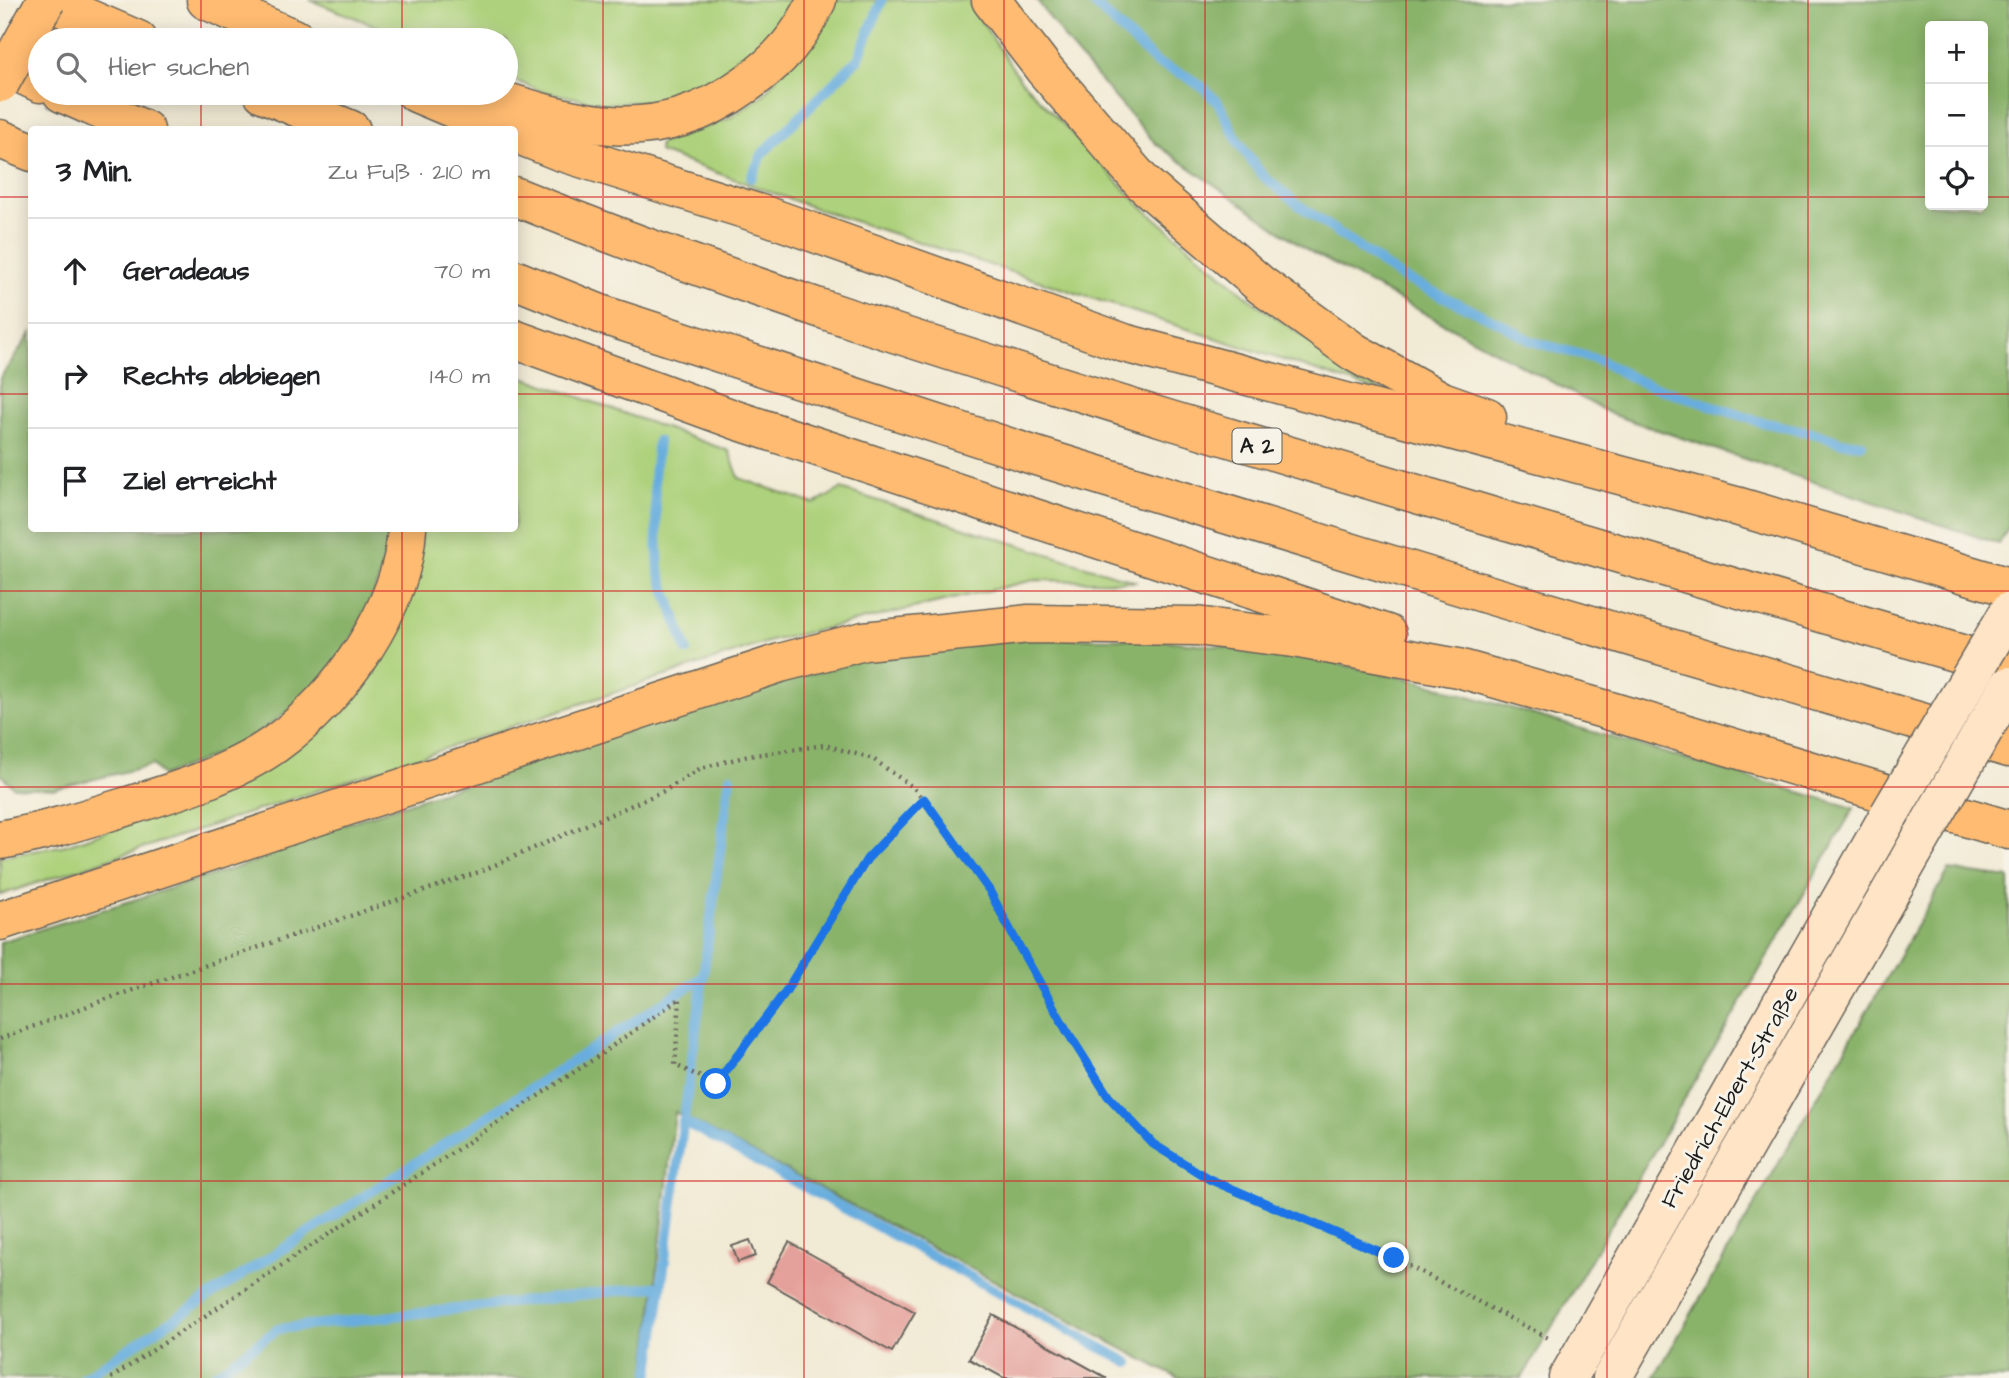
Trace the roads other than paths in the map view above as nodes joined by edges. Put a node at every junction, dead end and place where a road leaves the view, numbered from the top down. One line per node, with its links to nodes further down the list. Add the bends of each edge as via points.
1 (46, 0): 5 (highway, bridge); 6 (highway)
2 (206, 0): 7 (highway)
3 (817, 0): 15 (highway, via 806,26 760,75 731,96 686,117 659,124 603,124 562,119)
4 (991, 0): 25 (highway, via 1143,183 1261,285 1354,352 1442,401)
5 (30, 28)
6 (110, 28)
7 (269, 28)
8 (28, 32): 11 (highway, bridge)
9 (0, 64): 10 (highway)
10 (28, 77)
11 (0, 83)
12 (89, 105): 16 (highway)
13 (292, 105): 17 (highway)
14 (445, 105): 18 (highway)
15 (517, 105)
16 (136, 126)
17 (341, 126)
18 (494, 126)
19 (518, 136): 25 (highway, via 767,216 1124,343)
20 (0, 139): 21 (highway)
21 (28, 150)
22 (518, 197): 29 (highway, A 2, via 798,301 1067,388)
23 (518, 281): 32 (highway, via 603,315 1036,456)
24 (518, 340): 31 (highway, via 736,420)
25 (1736, 506): 27 (highway)
26 (407, 532): 34 (highway, via 390,603 357,660 318,706 275,744 225,771 166,794)
27 (2009, 587)
28 (2009, 612): 36 (main road, Friedrich-Ebert-Straße, bridge)
29 (2009, 668)
30 (2009, 686): 37 (main road, Friedrich-Ebert-Straße, bridge)
31 (1715, 742): 33 (highway); 35 (highway, via 1458,668 1294,638 1196,626 1002,626 864,641 780,663)
32 (2009, 748)
33 (2009, 830)
34 (0, 840)
35 (0, 921)
36 (1574, 1367)
37 (1612, 1378)

